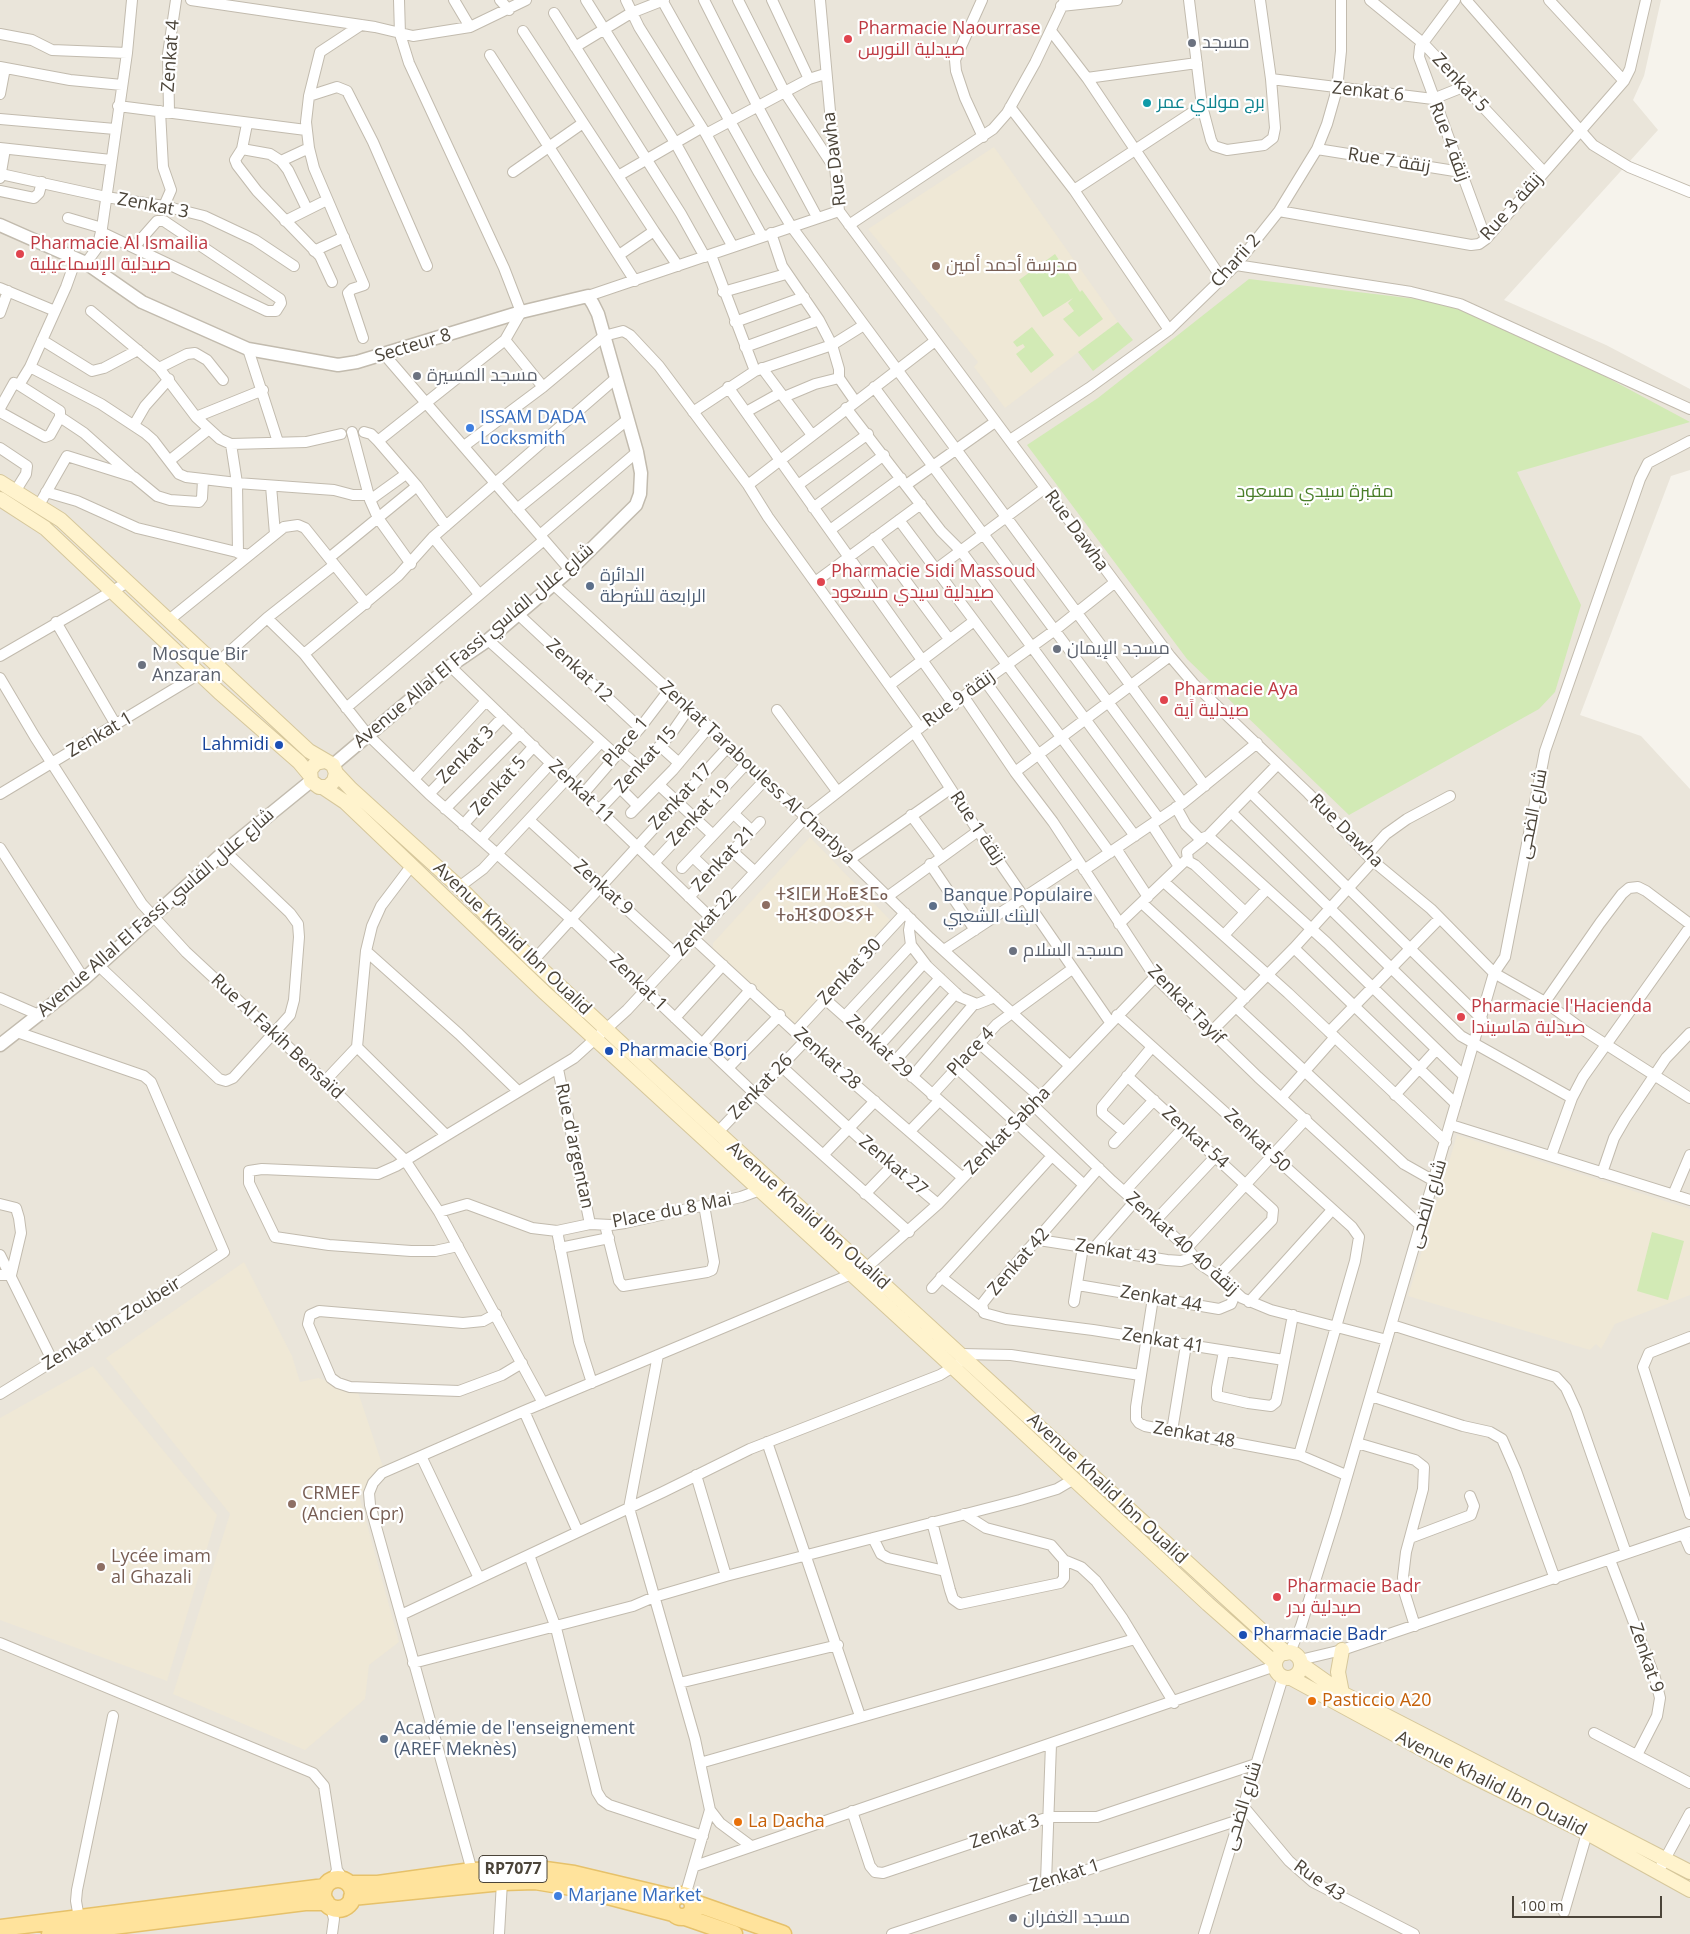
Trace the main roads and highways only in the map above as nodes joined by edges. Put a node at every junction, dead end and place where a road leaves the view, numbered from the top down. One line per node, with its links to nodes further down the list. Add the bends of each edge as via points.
1 (0, 482): 3 (main road, Avenue Khalid Ibn Oualid, via 61,520 309,751)
2 (0, 499): 4 (main road, via 45,528 199,674 299,762)
3 (331, 766): 4 (main road, via 316,762); 5 (main road, via 334,781); 6 (main road, Avenue Khalid Ibn Oualid, via 351,789 460,887)
4 (310, 777): 5 (main road, via 315,786)
5 (324, 788): 6 (main road, Avenue Khalid Ibn Oualid, via 345,802)
6 (601, 1034): 7 (main road, Avenue Khalid Ibn Oualid, via 717,1132 866,1268); 7 (main road, Avenue Khalid Ibn Oualid, via 760,1190 852,1274)
7 (959, 1360): 9 (main road, Avenue Khalid Ibn Oualid); 10 (main road, Avenue Khalid Ibn Oualid, via 1074,1479)
8 (1342, 1650): 11 (main road, via 1338,1672)
9 (1294, 1657): 10 (main road, via 1279,1656); 10 (main road, via 1300,1672); 11 (main road, Avenue Khalid Ibn Oualid)
10 (1281, 1671): 12 (main road, Avenue Khalid Ibn Oualid, via 1466,1773)
11 (1342, 1693): 12 (main road, Avenue Khalid Ibn Oualid)
12 (1597, 1834): 13 (main road, Avenue Khalid Ibn Oualid, via 1665,1859); 15 (main road, Avenue Khalid Ibn Oualid)
13 (1690, 1872)
14 (337, 1889): 16 (main road, RP7077, via 534,1881 633,1901); 16 (main road, RP7077, via 505,1869 558,1872); 17 (main road, RP7077); 18 (main road, RP7077, via 305,1902 154,1927)
15 (1690, 1890)
16 (682, 1905): 19 (main road, RP7077); 20 (main road, RP7077)
17 (0, 1928)
18 (50, 1934)
19 (734, 1934)
20 (783, 1934)

